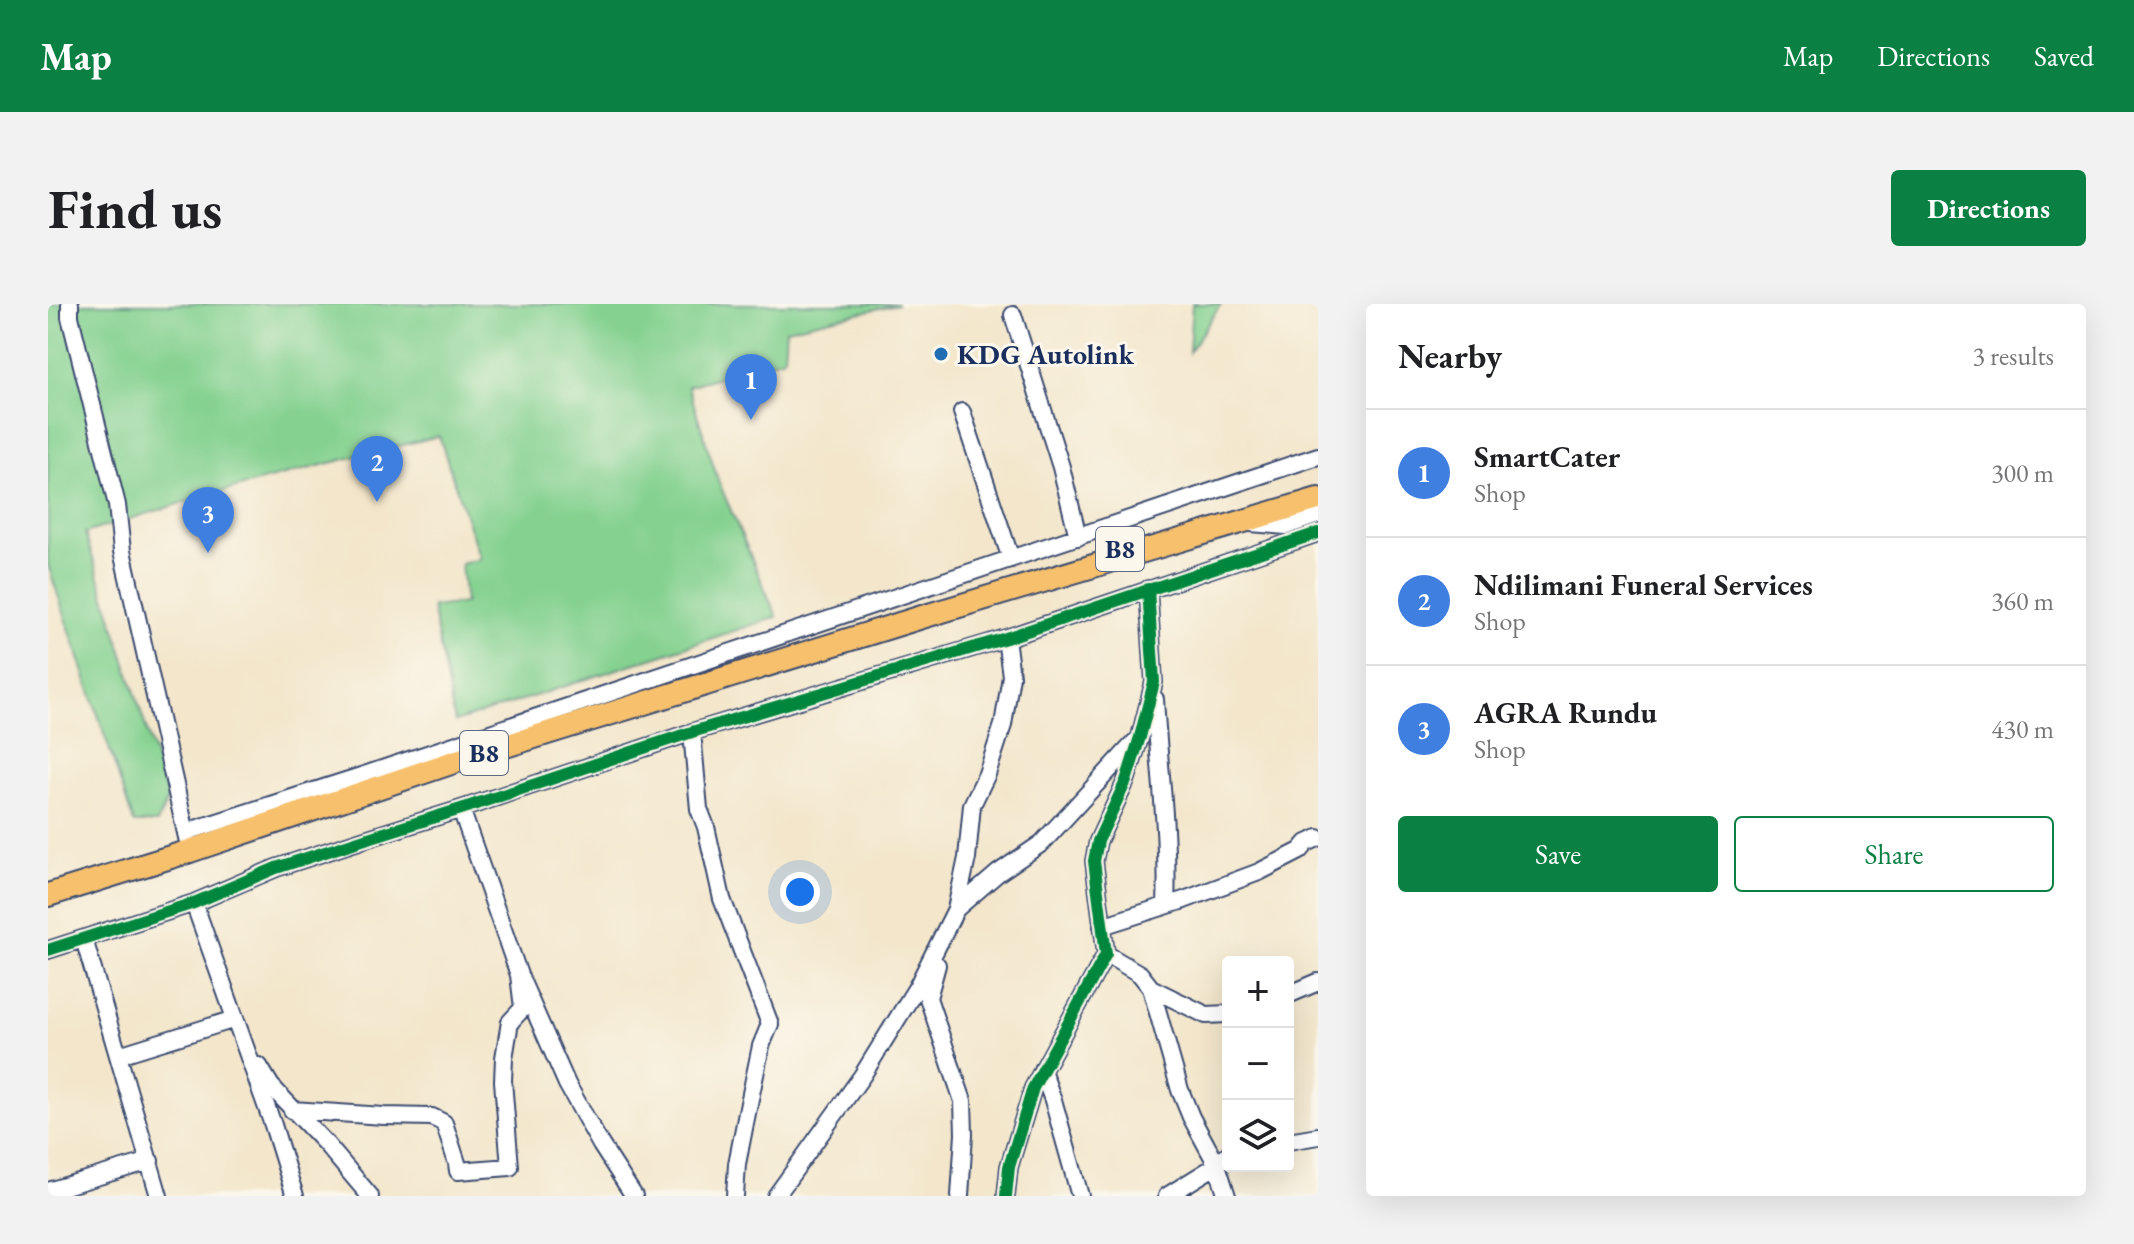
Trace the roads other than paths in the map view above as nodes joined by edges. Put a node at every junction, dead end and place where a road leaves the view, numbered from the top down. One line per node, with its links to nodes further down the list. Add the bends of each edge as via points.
1 (70, 304): 20 (street)
2 (1013, 315): 10 (street)
3 (962, 412): 11 (street)
4 (1318, 456): 10 (street)
5 (1318, 484): 13 (highway, B8)
6 (1318, 499): 8 (highway, B8)
7 (1318, 515): 8 (street, via 1286,526)
8 (1243, 523): 13 (highway, B8)
9 (1318, 533): 12 (street)
10 (1078, 537): 11 (street)
11 (1011, 559): 20 (street, via 394,765)
12 (1148, 589): 14 (street); 15 (street)
13 (922, 617): 20 (highway, B8)
14 (1006, 638): 16 (street); 24 (street, via 1011,676 1003,725 972,805)
15 (1154, 682): 17 (street); 23 (street, via 1166,814)
16 (692, 732): 18 (street); 50 (street, via 699,809 722,899 770,1024 747,1113)
17 (1140, 737): 24 (street, via 1042,843); 25 (street, via 1095,849)
18 (461, 809): 22 (street, via 276,868); 30 (street)
19 (1318, 838): 23 (street, via 1259,872)
20 (188, 842): 21 (highway, B8)
21 (48, 895)
22 (194, 903): 27 (street); 35 (street)
23 (1166, 905): 25 (street)
24 (956, 909): 26 (street)
25 (1102, 926): 29 (street)
26 (946, 931): 51 (street, via 862,1076); 52 (street, via 928,998 963,1101)
27 (84, 939): 28 (street); 36 (street)
28 (48, 950)
29 (1106, 954): 32 (street, via 1140,974); 37 (street)
30 (519, 975): 38 (street, via 523,1008 510,1022 503,1081 510,1167 458,1171 444,1123 432,1117); 49 (street, via 567,1084)
31 (1318, 982): 33 (street)
32 (1151, 988): 34 (street, via 1206,1015); 41 (street, via 1191,1117)
33 (1294, 992)
34 (1222, 1014)
35 (237, 1026): 36 (street); 38 (street, via 267,1081); 47 (street)
36 (119, 1055): 42 (street)
37 (1042, 1070): 53 (street, via 1019,1131); 54 (street)
38 (292, 1110): 48 (street)
39 (1318, 1136): 40 (street)
40 (1294, 1140)
41 (1222, 1159)
42 (150, 1161): 45 (street); 46 (street)
43 (1222, 1161): 55 (street)
44 (1224, 1172): 56 (street)
45 (48, 1191)
46 (159, 1196)
47 (295, 1196)
48 (370, 1196)
49 (634, 1196)
50 (735, 1196)
51 (776, 1196)
52 (960, 1196)
53 (1006, 1196)
54 (1080, 1196)
55 (1167, 1196)
56 (1227, 1196)

